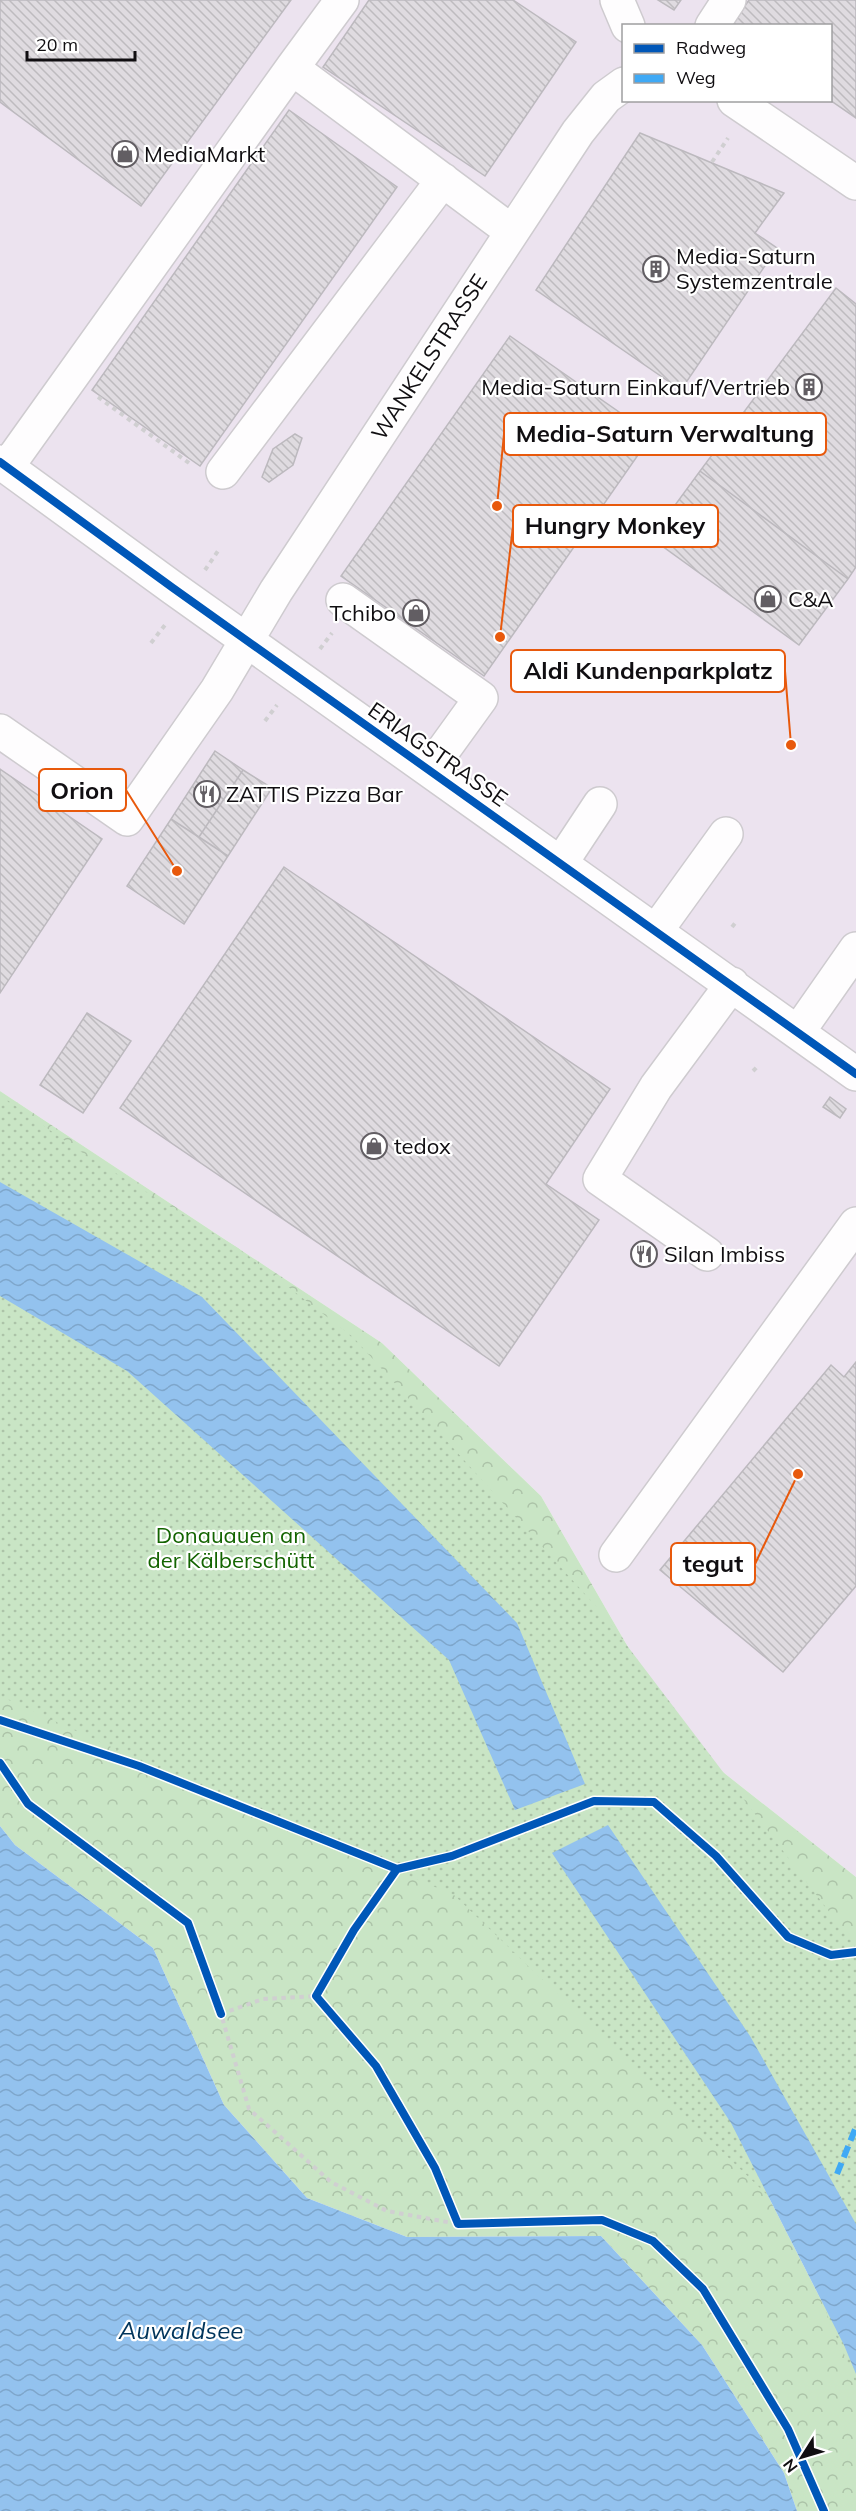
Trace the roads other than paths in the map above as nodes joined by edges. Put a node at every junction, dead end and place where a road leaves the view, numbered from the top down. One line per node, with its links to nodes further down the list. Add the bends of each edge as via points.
1 (342, 0): 6 (street)
2 (617, 0): 4 (street)
3 (729, 0): 5 (street)
4 (627, 24)
5 (713, 24)
6 (292, 68): 9 (street); 12 (street)
7 (622, 85): 11 (street, WANKELSTRASSE, via 606,97 578,132)
8 (737, 102): 10 (street)
9 (443, 180): 11 (street); 13 (street)
10 (856, 183)
11 (511, 231): 15 (street, WANKELSTRASSE)
12 (3, 464): 15 (street, ERIAGSTRASSE)
13 (223, 472)
14 (343, 600): 17 (street, via 481,698)
15 (248, 641): 16 (street, WANKELSTRASSE, via 127,819); 17 (street, ERIAGSTRASSE)
16 (0, 731)
17 (429, 770): 20 (street, ERIAGSTRASSE)
18 (600, 804): 20 (street)
19 (726, 834): 21 (street)
20 (561, 863): 21 (street, ERIAGSTRASSE)
21 (656, 931): 23 (street, ERIAGSTRASSE)
22 (856, 949): 24 (street)
23 (732, 984): 24 (street, ERIAGSTRASSE); 27 (street, via 656,1088 600,1179)
24 (798, 1032): 25 (street, ERIAGSTRASSE)
25 (856, 1074)
26 (856, 1224): 28 (street)
27 (707, 1254)
28 (616, 1555)

